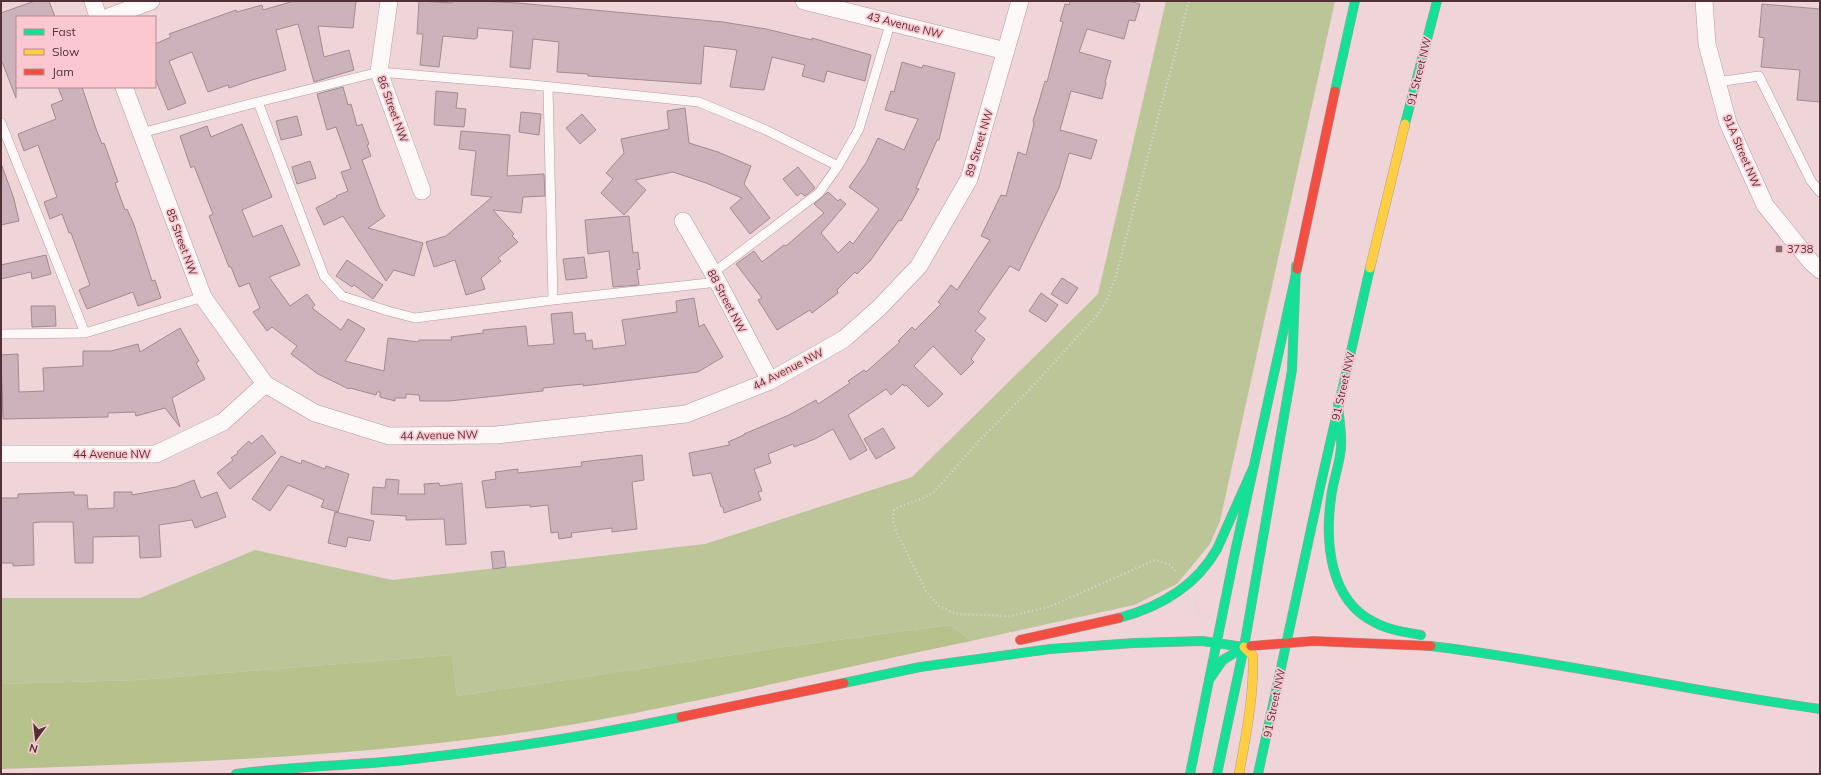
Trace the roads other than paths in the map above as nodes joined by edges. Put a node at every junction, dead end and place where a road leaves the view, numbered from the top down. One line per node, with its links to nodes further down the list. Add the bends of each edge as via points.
1 (93, 1): 9 (street)
2 (151, 1): 10 (street)
3 (389, 1): 13 (street, 86 Street NW)
4 (804, 1): 11 (street, 43 Avenue NW)
5 (1020, 1): 12 (street, 89 Street NW)
6 (1355, 1): 24 (main road)
7 (1437, 1): 34 (main road, 91 Street NW)
8 (1704, 1): 14 (street, 91A Street NW, via 1707,44)
9 (98, 16)
10 (112, 16)
11 (891, 21): 12 (street, 43 Avenue NW); 20 (lane, via 859,129)
12 (1006, 51): 29 (street, 89 Street NW, via 968,179 919,266)
13 (379, 72): 15 (lane); 17 (lane); 21 (street, 86 Street NW)
14 (1717, 82): 22 (lane, via 1759,76 1811,181); 25 (street, 91A Street NW, via 1728,123 1765,205)
15 (548, 86): 20 (lane, via 699,102 766,130); 28 (lane)
16 (124, 88): 19 (street, 85 Street NW)
17 (258, 102): 19 (lane); 28 (lane, via 324,276 342,296 415,318)
18 (1, 123): 30 (lane)
19 (141, 133): 27 (street, 85 Street NW)
20 (838, 166): 26 (lane, via 819,193)
21 (422, 190)
22 (1820, 192)
23 (683, 221): 26 (street, 88 Street NW)
24 (1296, 266): 36 (main road); 40 (main road, via 1292,370)
25 (1816, 266)
26 (715, 278): 28 (lane); 32 (street, 88 Street NW)
27 (203, 297): 30 (lane); 33 (street, 85 Street NW)
28 (553, 300)
29 (879, 308): 32 (street, 44 Avenue NW, via 844,340)
30 (85, 333): 31 (lane)
31 (1, 334)
32 (770, 381): 33 (street, 44 Avenue NW, via 686,414 496,435 389,436 315,413)
33 (265, 384): 35 (street, 44 Avenue NW, via 223,422 156,454)
34 (1338, 404): 39 (main road, 91 Street NW); 42 (main road, via 1341,447 1331,498 1330,536 1333,568 1343,593 1360,613 1378,624)
35 (1, 454)
36 (1254, 466): 37 (main road, via 1220,544 1188,585 1163,602 1127,616); 38 (main road)
37 (1012, 642)
38 (1216, 642): 40 (main road); 43 (main road, via 1074,647); 44 (main road)
39 (1286, 643): 40 (main road); 42 (main road, via 1360,642 1421,645); 50 (main road, 91 Street NW)
40 (1244, 647): 44 (main road, via 1227,655 1218,663); 48 (main road); 49 (main road, via 1253,656 1254,673)
41 (982, 649): 43 (main road)
42 (1479, 652): 45 (main road)
43 (920, 667): 46 (main road, via 627,728 529,744 404,760)
44 (1209, 680): 47 (main road)
45 (1820, 709)
46 (236, 774)
47 (1190, 774)
48 (1217, 774)
49 (1239, 774)
50 (1258, 774)

